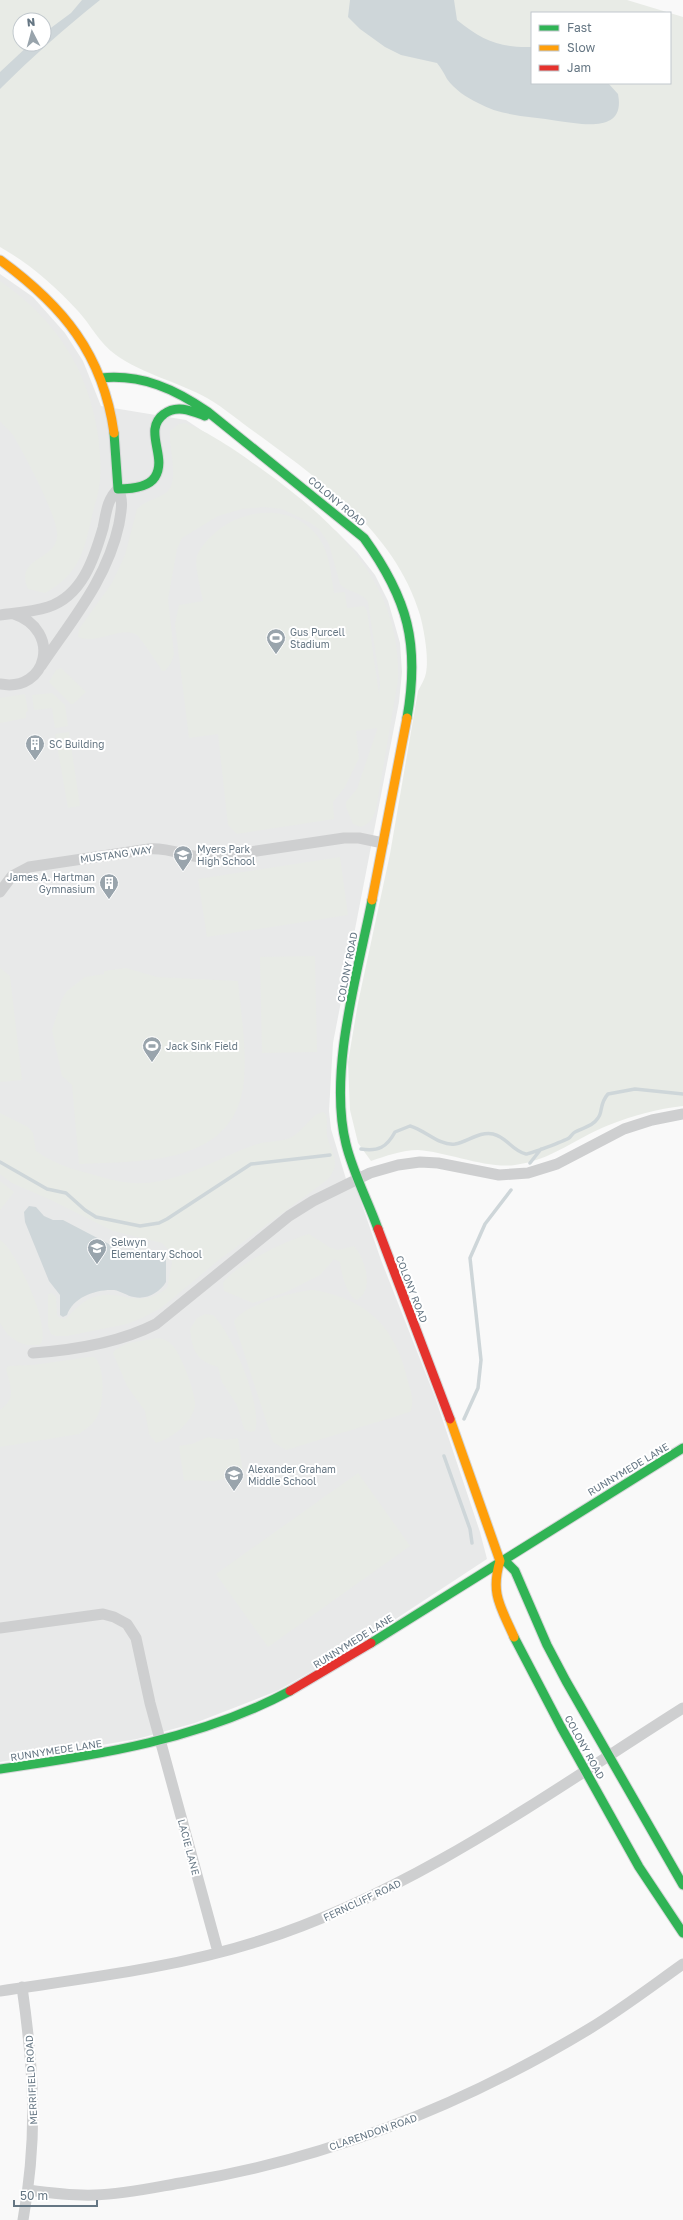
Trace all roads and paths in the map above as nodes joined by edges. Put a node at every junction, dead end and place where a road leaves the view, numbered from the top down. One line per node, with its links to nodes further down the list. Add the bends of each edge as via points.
1 (0, 260): 2 (street, via 31,282 57,307 81,340)
2 (101, 378): 3 (street, COLONY ROAD, via 135,377 166,387 188,398); 4 (street, via 116,432)
3 (229, 429): 4 (street, COLONY ROAD, via 191,411 178,408 167,410 159,417 154,429 158,465 155,476 146,484); 8 (street, COLONY ROAD, via 356,531 382,563 402,603 411,639 412,676)
4 (118, 489): 5 (street, via 109,500 102,532 77,588 64,600 47,608); 6 (street, via 122,502 120,517 105,568 88,600)
5 (1, 615): 6 (street, via 14,614 25,618 41,634 44,656)
6 (40, 666): 7 (street, via 34,675 24,682)
7 (0, 685)
8 (383, 843): 9 (street, MUSTANG WAY, via 344,838 210,858 198,858 165,849 149,849 29,867 12,876); 11 (street, COLONY ROAD, via 350,1006 340,1071 346,1144)
9 (0, 892)
10 (683, 1114): 11 (street, via 624,1129 557,1164 528,1173 499,1175 420,1162 389,1166)
11 (358, 1178): 12 (street, via 289,1216 156,1324 116,1340); 14 (street, COLONY ROAD, via 459,1444)
12 (33, 1354)
13 (683, 1448): 14 (street, RUNNYMEDE LANE)
14 (500, 1561): 17 (street, RUNNYMEDE LANE, via 289,1692 232,1718); 18 (street, COLONY ROAD, via 506,1562 515,1571 547,1645); 20 (street, COLONY ROAD, via 495,1578 498,1600 538,1686)
15 (0, 1628): 17 (street, LACIE LANE, via 98,1614 122,1621 136,1638)
16 (683, 1708): 18 (street, FERNCLIFF ROAD)
17 (161, 1741): 19 (street, RUNNYMEDE LANE, via 114,1752); 23 (street, LACIE LANE)
18 (608, 1756): 20 (street, FERNCLIFF ROAD); 21 (street, COLONY ROAD)
19 (0, 1769)
20 (586, 1771): 22 (street, COLONY ROAD, via 640,1867); 23 (street, FERNCLIFF ROAD, via 408,1878 315,1921 259,1941)
21 (683, 1885)
22 (683, 1933)
23 (218, 1952): 25 (street, FERNCLIFF ROAD, via 124,1972)
24 (683, 1964): 27 (street, CLARENDON ROAD, via 597,2024 547,2054 454,2101 388,2128 294,2158 200,2180 104,2194 73,2195)
25 (22, 1987): 26 (street, FERNCLIFF ROAD); 27 (street, MERRIFIELD ROAD, via 34,2108)
26 (0, 1991)
27 (28, 2190): 28 (street, MERRIFIELD ROAD)
28 (23, 2220)

